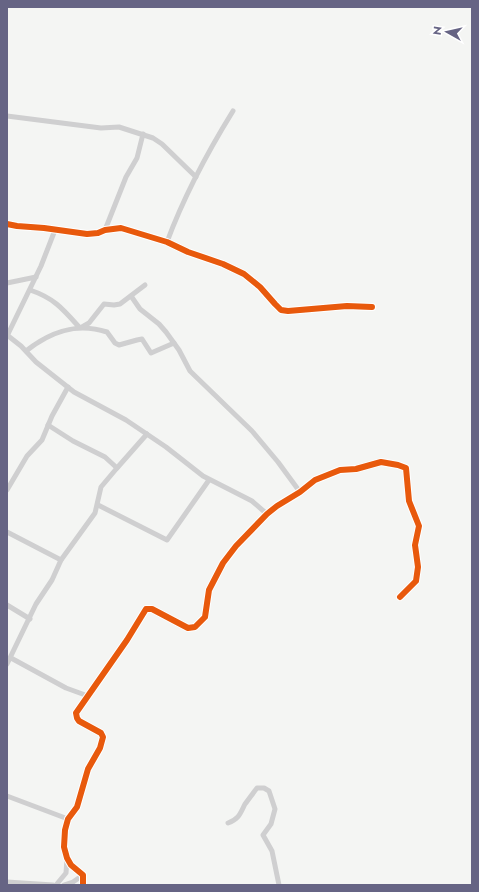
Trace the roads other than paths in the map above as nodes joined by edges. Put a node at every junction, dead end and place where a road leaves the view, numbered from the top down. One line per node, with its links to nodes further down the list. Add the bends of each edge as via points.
1 (233, 111): 4 (street)
2 (7, 116): 3 (street, via 101,128 116,127)
3 (143, 134): 4 (street, via 162,144); 7 (street, via 137,158 126,177)
4 (196, 177): 8 (street)
5 (7, 224): 6 (street)
6 (55, 230): 7 (street, via 87,234); 9 (street)
7 (105, 230): 8 (street, via 121,228)
8 (167, 242): 14 (street, via 244,274 281,310)
9 (36, 277): 10 (street); 12 (street)
10 (7, 283)
11 (145, 285): 13 (street)
12 (30, 290): 15 (street, via 57,303); 16 (street)
13 (132, 296): 15 (street, via 116,305 104,304 89,323); 17 (street, via 140,309 159,324)
14 (372, 307)
15 (80, 327): 17 (street, via 107,332 119,346 142,339 151,353); 18 (street, via 40,340)
16 (7, 336): 18 (street)
17 (174, 343): 25 (street, via 190,371 256,436)
18 (26, 350): 19 (street, via 36,362)
19 (68, 387): 20 (street); 21 (street)
20 (48, 424): 22 (street, via 73,441 105,457); 24 (street, via 42,440 27,456)
21 (147, 434): 22 (street); 23 (street)
22 (117, 468): 26 (street, via 100,490)
23 (209, 480): 26 (street, via 167,540); 27 (street, via 252,501)
24 (7, 490)
25 (300, 492): 27 (street); 30 (street, via 315,480 340,470 356,469 377,462 398,464 406,468 409,501 419,526 415,545 418,567 416,581)
26 (98, 505): 29 (street, via 91,520)
27 (267, 514): 35 (street, via 223,562 209,590 207,614 203,620 191,628 152,609 146,609 128,640)
28 (7, 532): 29 (street)
29 (61, 560): 32 (street)
30 (400, 597)
31 (7, 605): 32 (street)
32 (30, 619): 33 (street)
33 (11, 658): 34 (street); 35 (street, via 66,688)
34 (7, 664)
35 (88, 696): 37 (street, via 76,713 77,718 102,732 103,741 88,769 77,807)
36 (7, 796): 37 (street)
37 (68, 819): 39 (street, via 64,838)
38 (228, 823): 46 (street, via 236,820 257,788 269,791 275,809 271,824 263,835 272,851)
39 (67, 858): 40 (street); 43 (street, via 66,873)
40 (83, 875): 44 (street); 45 (street)
41 (7, 882): 42 (street)
42 (53, 885)
43 (56, 885)
44 (64, 885)
45 (83, 885)
46 (279, 885)

